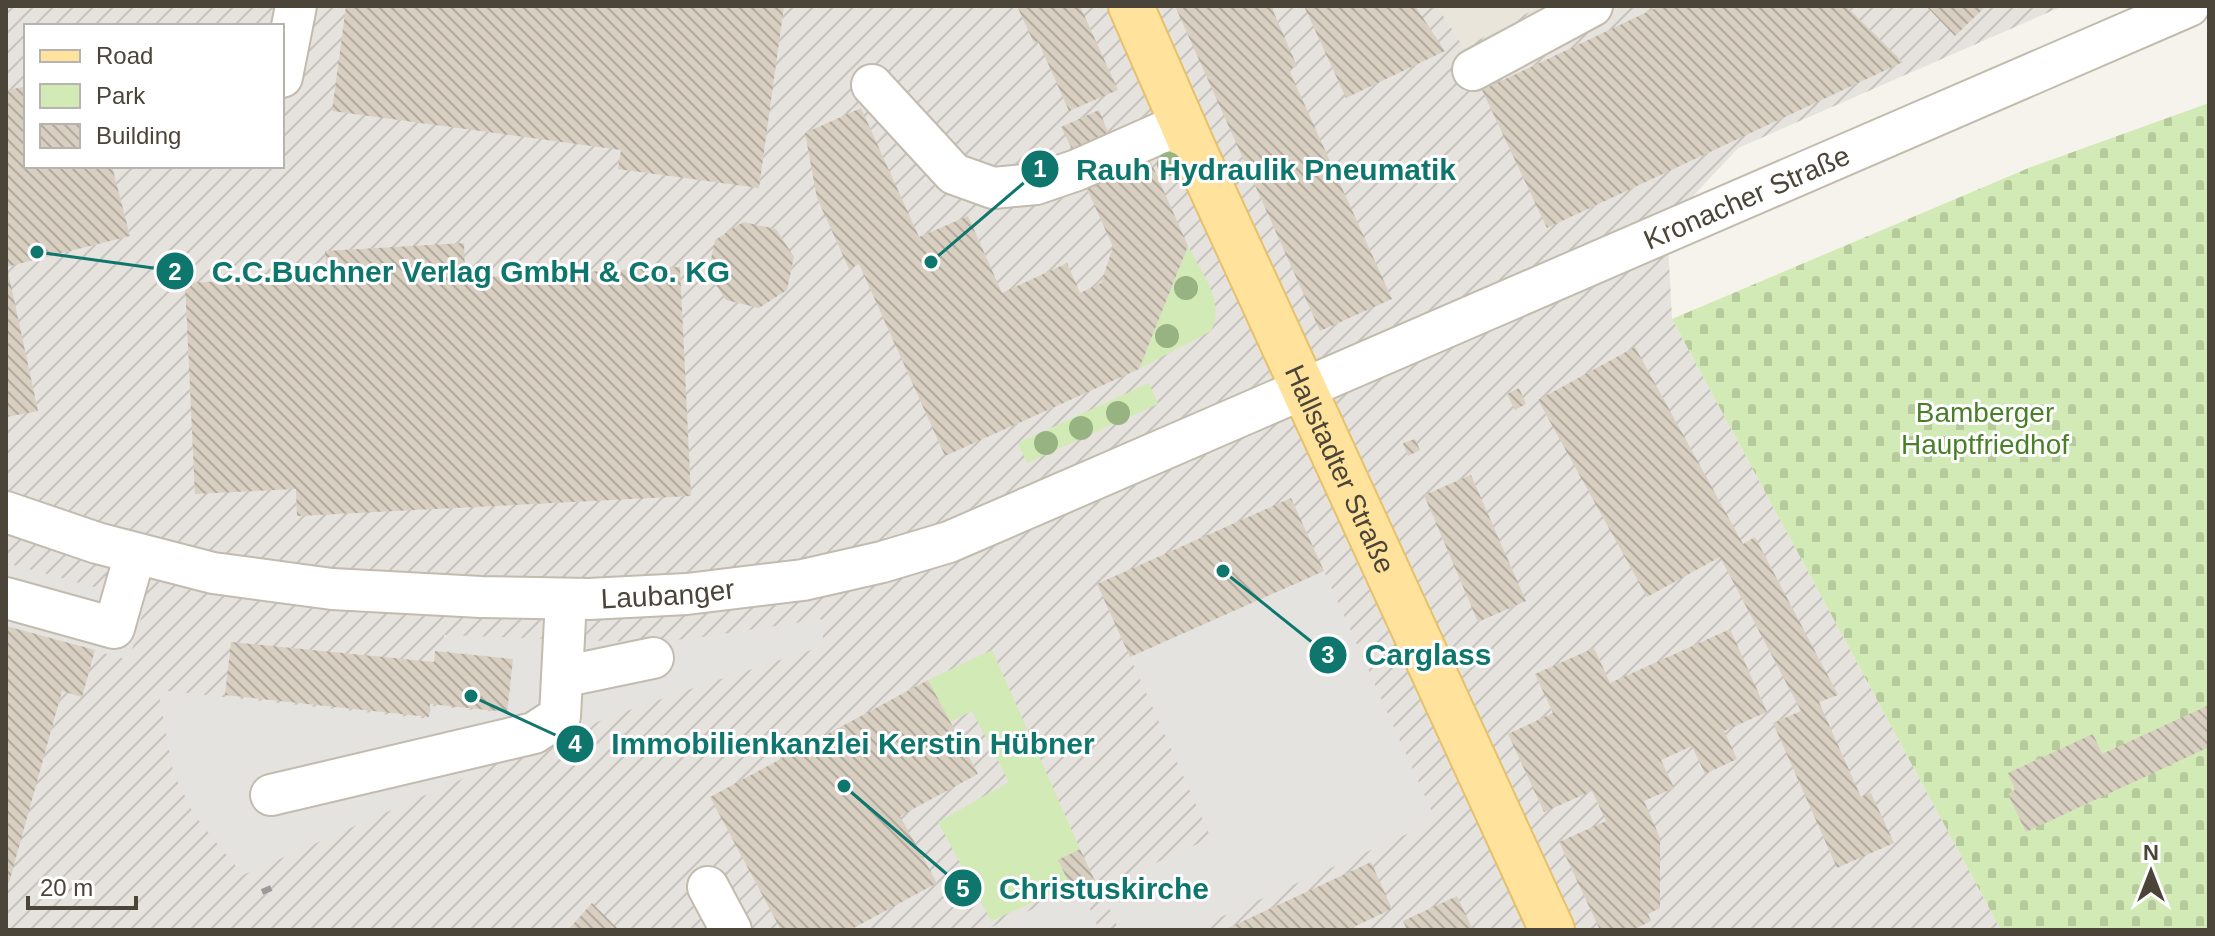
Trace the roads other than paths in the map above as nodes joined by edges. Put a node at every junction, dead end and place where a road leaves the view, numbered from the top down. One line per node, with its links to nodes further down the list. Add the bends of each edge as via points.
1 (296, 6): 5 (street)
2 (1131, 6): 8 (main road, Hallstadter Straße)
3 (1592, 6): 6 (street)
4 (2189, 6): 9 (street, Kronacher Straße)
5 (284, 67)
6 (1473, 70)
7 (872, 85): 8 (street, via 954,174 993,188 1036,184 1077,170)
8 (1183, 123): 9 (main road, Hallstadter Straße)
9 (1304, 388): 13 (street, Laubanger, via 949,542 882,562 803,580 701,593); 19 (main road, Hallstadter Straße)
10 (6, 512): 11 (street, Laubanger)
11 (135, 554): 12 (street, via 114,628); 13 (street, Laubanger, via 213,573 332,589)
12 (6, 598)
13 (566, 599): 15 (street)
14 (653, 658): 15 (street)
15 (562, 677): 16 (street, via 560,716 534,733)
16 (271, 795)
17 (708, 887): 18 (street)
18 (731, 930)
19 (1552, 930)

